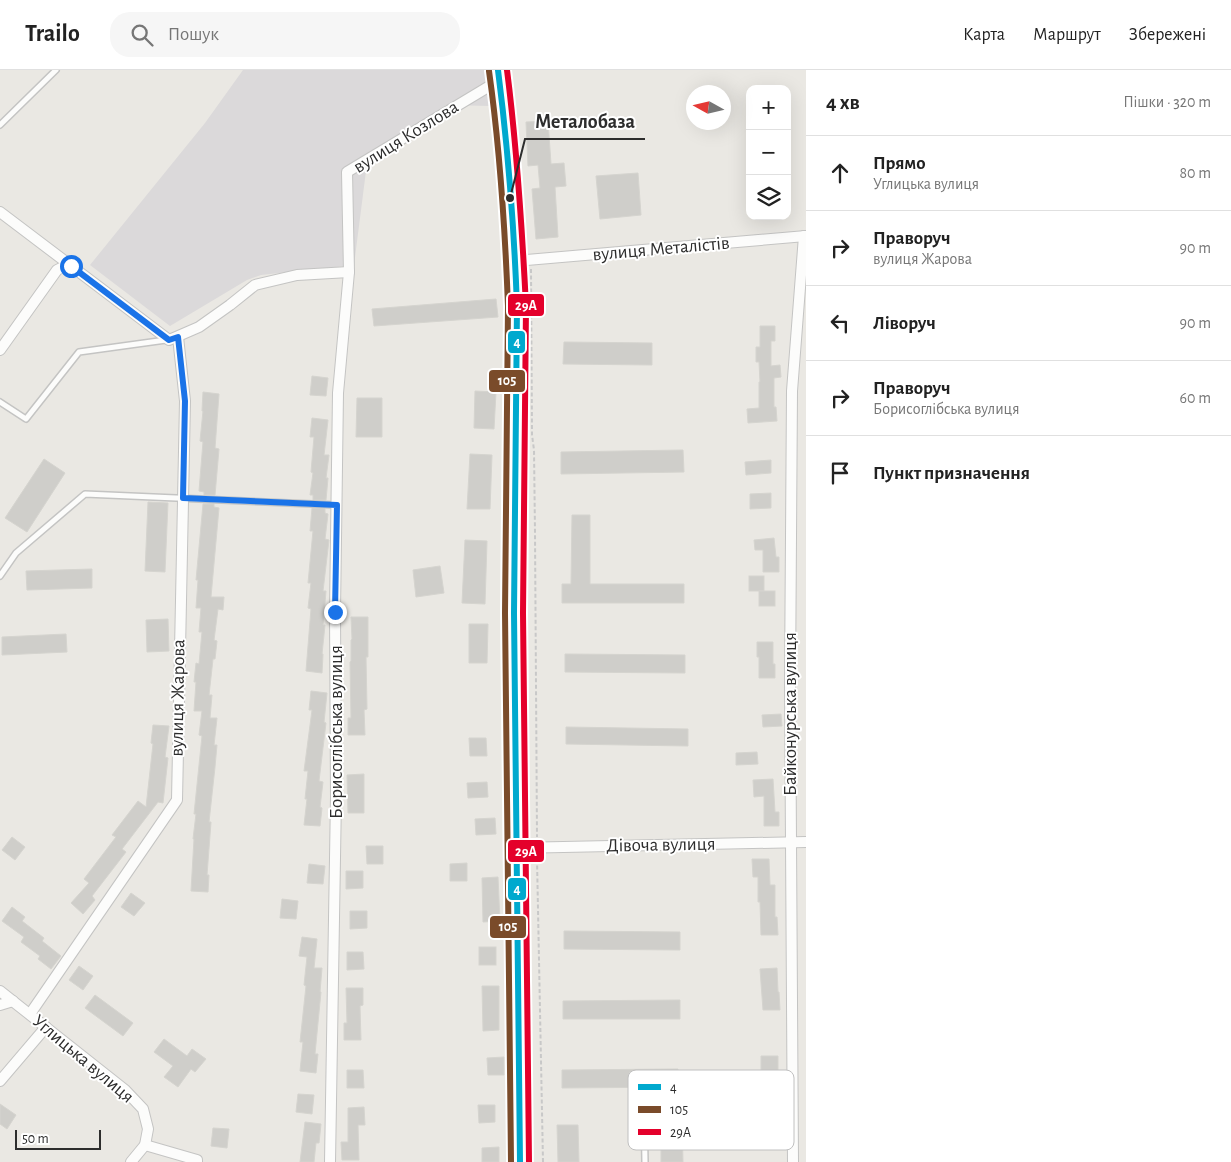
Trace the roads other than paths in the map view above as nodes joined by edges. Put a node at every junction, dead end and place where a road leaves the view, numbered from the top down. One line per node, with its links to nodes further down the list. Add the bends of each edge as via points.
1 (56, 70): 3 (lane)
2 (498, 75): 6 (main road); 8 (street, вулиця Козлова, via 347,172)
3 (0, 125)
4 (0, 212): 7 (street)
5 (805, 236): 6 (street, вулиця Металістів); 15 (street, Байконурська вулиця, via 792,391)
6 (515, 261): 17 (main road)
7 (71, 266): 9 (street); 10 (street, via 57,270)
8 (349, 272): 9 (street, via 297,275 255,284 199,327); 13 (street, Борисоглібська вулиця, via 338,393)
9 (173, 338): 11 (lane, via 79,352 26,419); 12 (street, вулиця Жарова, via 185,401)
10 (0, 350)
11 (0, 402)
12 (183, 498): 13 (lane); 14 (lane, via 85,494 16,553); 21 (street, вулиця Жарова, via 177,800)
13 (337, 505): 28 (street, Борисоглібська вулиця)
14 (0, 576)
15 (791, 842): 16 (street, Дівоча вулиця); 17 (street, Дівоча вулиця); 23 (street, Байконурська вулиця)
16 (806, 842)
17 (516, 848): 29 (main road)
18 (0, 991): 19 (street, Углицька вулиця)
19 (13, 1001): 20 (street); 21 (street, Углицька вулиця)
20 (0, 1005)
21 (30, 1014): 22 (street, Углицька вулиця)
22 (46, 1027): 24 (street); 25 (street, Углицька вулиця, via 125,1090 143,1109 148,1129)
23 (792, 1070)
24 (0, 1081)
25 (145, 1146): 26 (street); 27 (street)
26 (131, 1162)
27 (197, 1162)
28 (330, 1162)
29 (520, 1162)

